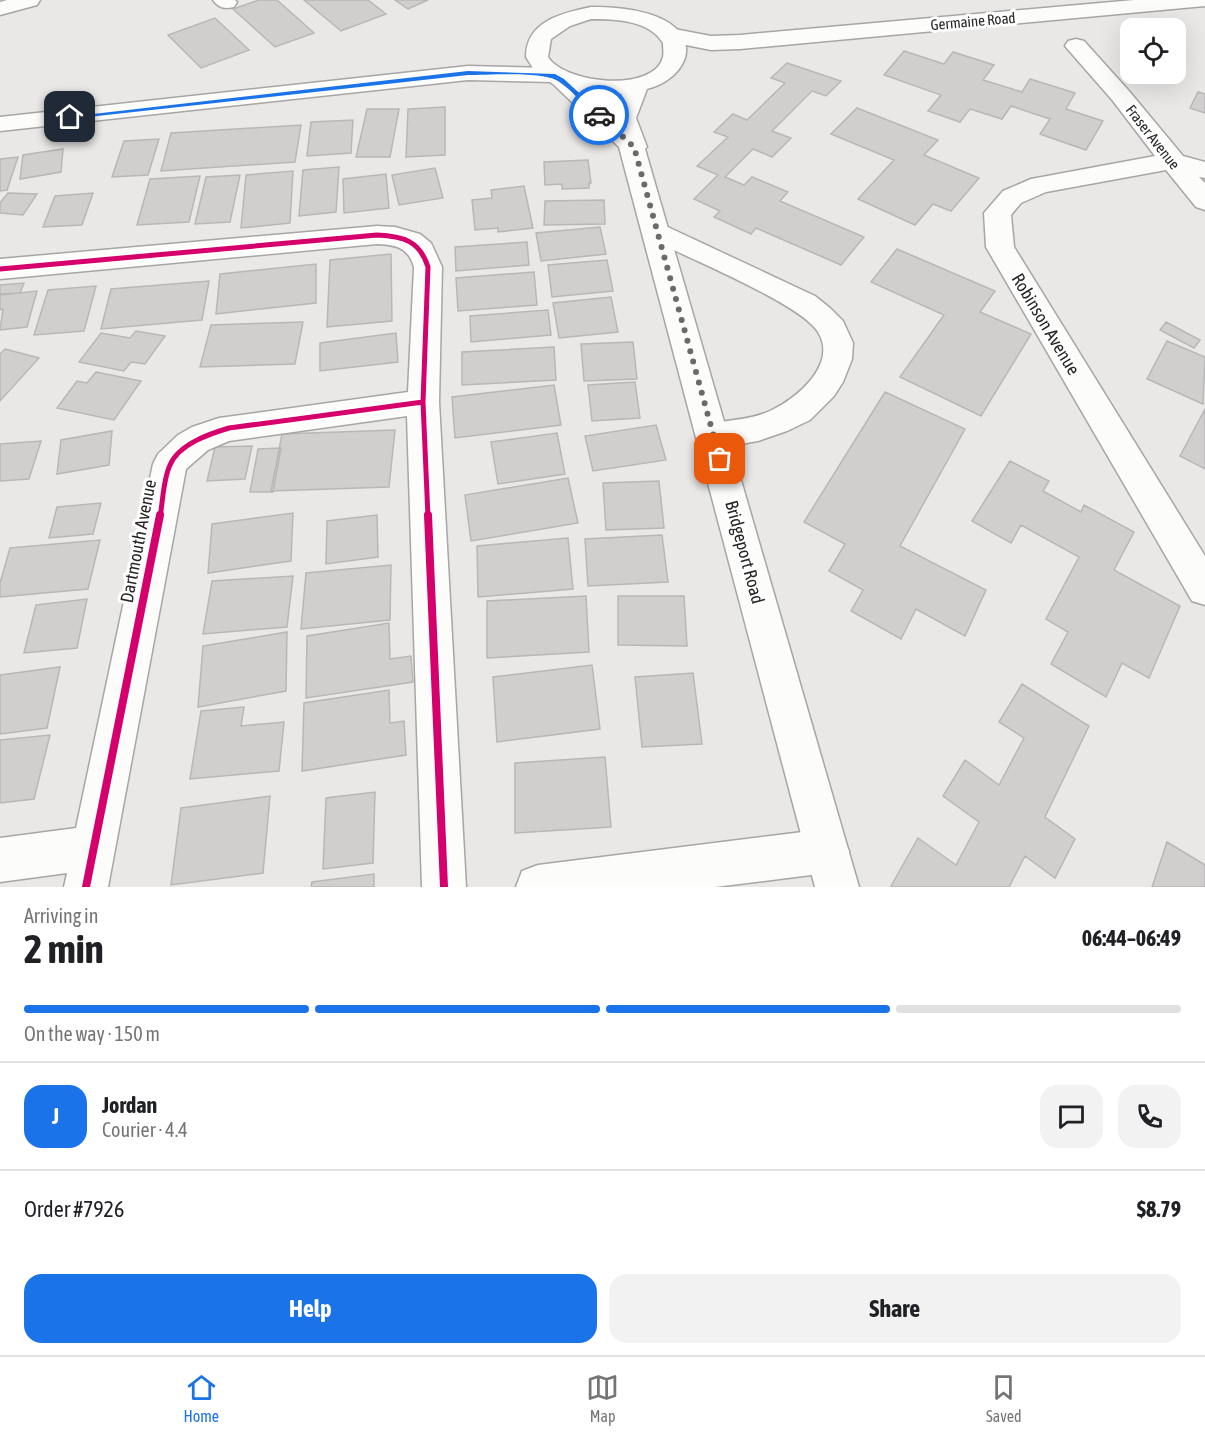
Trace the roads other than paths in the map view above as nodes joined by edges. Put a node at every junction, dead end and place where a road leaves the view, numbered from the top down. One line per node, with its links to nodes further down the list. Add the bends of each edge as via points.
1 (29, 0): 4 (street)
2 (609, 0): 6 (street)
3 (1205, 0): 8 (street, Germaine Road)
4 (0, 9)
5 (633, 9): 6 (street, via 623,14); 7 (street)
6 (591, 14): 10 (street, via 552,27 538,40)
7 (669, 35): 8 (street, Germaine Road, via 711,43); 11 (street, via 674,45)
8 (740, 42): 11 (street, Germaine Road)
9 (1076, 46): 17 (street, Fraser Avenue, via 1121,96)
10 (536, 51): 12 (street); 13 (street, via 540,63)
11 (673, 60): 14 (street, via 659,75)
12 (468, 73): 13 (street); 15 (street)
13 (557, 78): 14 (street, via 588,87); 16 (street)
14 (637, 85): 16 (street, Bridgeport Road, via 624,118)
15 (0, 124)
16 (634, 147): 20 (street, Bridgeport Road)
17 (1170, 161): 18 (street); 19 (street, Fraser Avenue); 24 (street, Robinson Avenue, via 1040,185 1012,197 997,213 1000,247)
18 (1205, 170)
19 (1205, 201)
20 (657, 231): 23 (street, Bridgeport Road); 23 (street, via 792,296 821,316 836,337 838,360 829,382 812,399 777,422)
21 (0, 269): 22 (street, via 399,236 415,242 428,267)
22 (423, 402): 26 (street, Dartmouth Avenue, via 229,428 205,434 183,448 170,464); 28 (street)
23 (713, 436): 27 (street, Bridgeport Road)
24 (1205, 589)
25 (0, 860): 26 (street)
26 (90, 867)
27 (832, 869): 29 (street)
28 (444, 887)
29 (538, 887)

